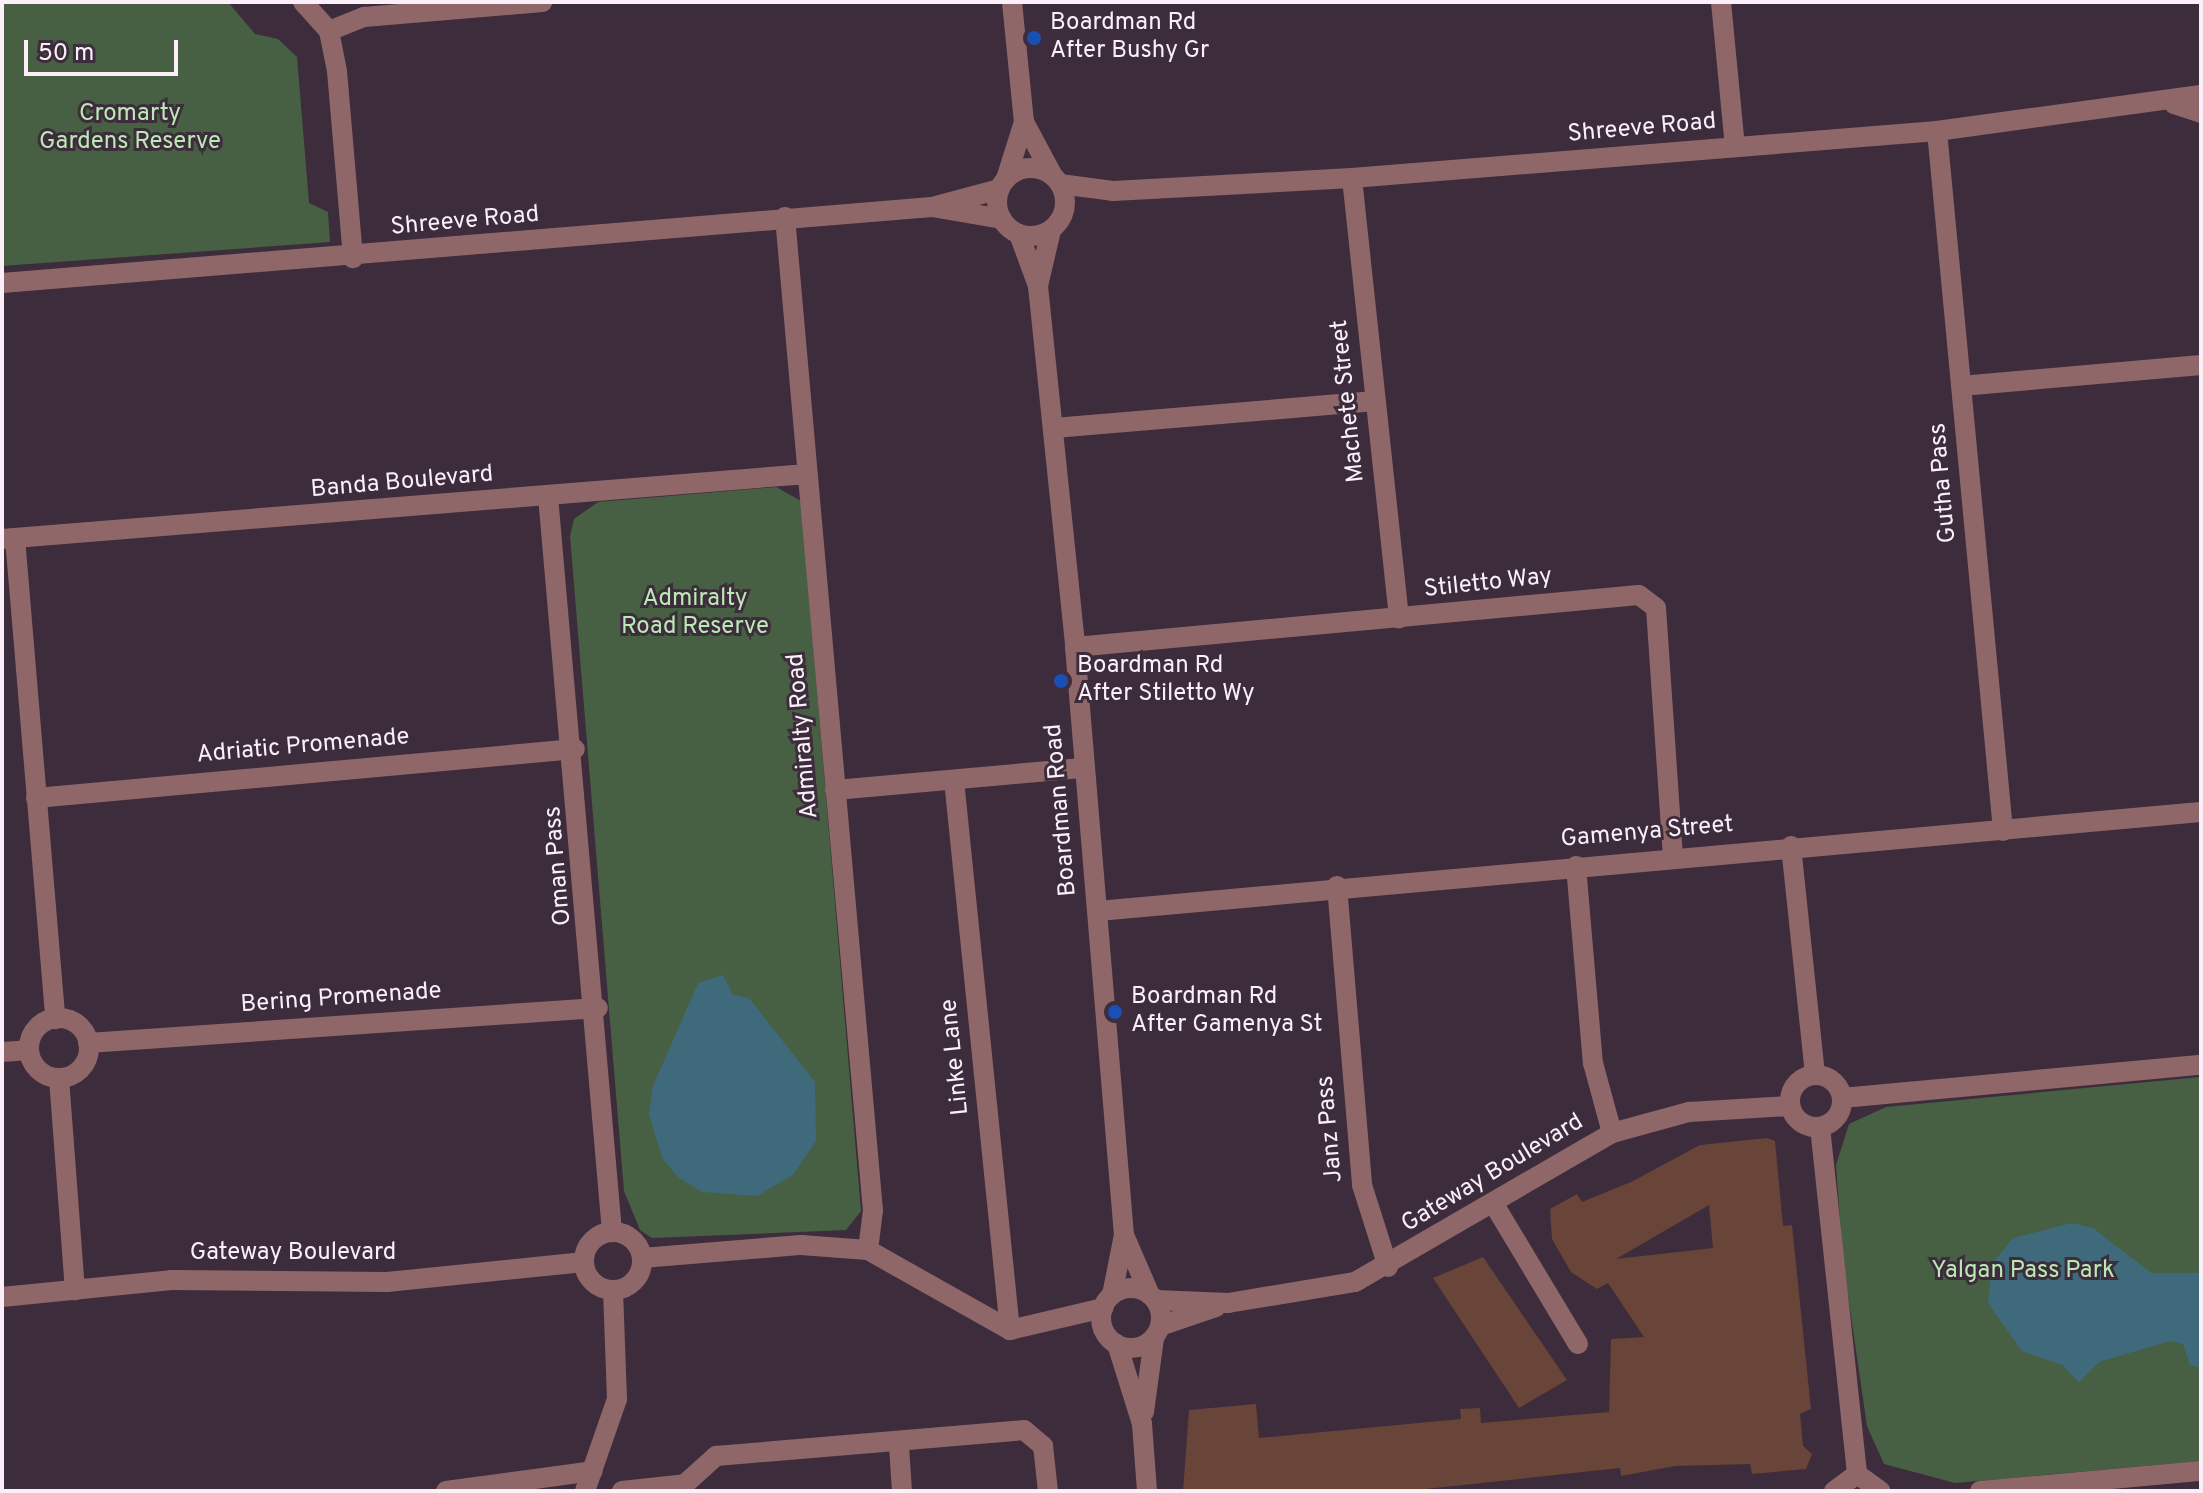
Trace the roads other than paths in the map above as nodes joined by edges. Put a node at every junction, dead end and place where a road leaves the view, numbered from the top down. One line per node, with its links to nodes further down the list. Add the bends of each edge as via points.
1 (303, 2): 5 (street)
2 (542, 2): 5 (street, via 364,17)
3 (1012, 2): 9 (street)
4 (1721, 2): 11 (street)
5 (329, 31): 22 (street)
6 (2201, 95): 7 (street, Shreeve Road)
7 (2174, 104): 8 (street, Shreeve Road); 10 (street, Shreeve Road)
8 (2201, 113)
9 (1024, 122): 13 (street); 14 (street)
10 (1937, 131): 11 (street, Shreeve Road); 26 (street, Gutha Pass)
11 (1735, 147): 12 (street, Shreeve Road)
12 (1352, 178): 15 (street, Shreeve Road); 27 (street, Machete Street)
13 (1056, 180): 14 (street, via 1034,168); 15 (street, Shreeve Road); 17 (street)
14 (1003, 184): 16 (street, Shreeve Road); 19 (street)
15 (1113, 191): 17 (street, Shreeve Road)
16 (932, 207): 18 (street, Shreeve Road); 19 (street, Shreeve Road)
17 (1064, 211): 20 (street, Boardman Road)
18 (785, 217): 22 (street, Shreeve Road); 29 (street, Admiralty Road)
19 (1002, 219): 21 (street, Boardman Road)
20 (1051, 230): 21 (street); 24 (street, Boardman Road)
21 (1019, 234): 24 (street, Boardman Road)
22 (353, 258): 23 (street, Shreeve Road)
23 (2, 283)
24 (1038, 286): 28 (street, Boardman Road)
25 (2201, 365): 26 (street)
26 (1961, 386): 40 (street, Gutha Pass)
27 (1375, 401): 28 (street); 32 (street, Machete Street)
28 (1054, 428): 33 (street, Boardman Road)
29 (807, 474): 30 (street, Banda Boulevard); 37 (street, Admiralty Road)
30 (548, 496): 31 (street, Banda Boulevard); 34 (street, Oman Pass)
31 (8, 538): 38 (street)
32 (1399, 619): 33 (street, Stiletto Way); 42 (street, Stiletto Way, via 1639,595 1656,608)
33 (1075, 647): 35 (street, Boardman Road)
34 (575, 749): 38 (street, Adriatic Promenade); 46 (street, Oman Pass)
35 (1083, 768): 36 (street); 45 (street, Boardman Road)
36 (954, 780): 37 (street); 72 (street, Linke Lane)
37 (835, 790): 61 (street, Admiralty Road, via 873,1210)
38 (36, 798): 47 (street)
39 (2201, 812): 40 (street, Gamenya Street)
40 (2003, 831): 41 (street, Gamenya Street)
41 (1791, 846): 42 (street, Gamenya Street); 52 (street)
42 (1673, 855): 43 (street, Gamenya Street)
43 (1576, 866): 44 (street, Gamenya Street); 57 (street, via 1593,1063)
44 (1337, 886): 45 (street, Gamenya Street); 64 (street, Janz Pass, via 1362,1185)
45 (1098, 911): 60 (street, Boardman Road)
46 (598, 1008): 48 (street, Bering Promenade); 59 (street, Oman Pass)
47 (55, 1019): 48 (street, via 76,1024); 49 (street, via 39,1026)
48 (88, 1043): 53 (street, via 81,1067)
49 (29, 1050): 50 (street); 53 (street, via 38,1070)
50 (2, 1052)
51 (2201, 1065): 54 (street)
52 (1815, 1074): 54 (street, via 1830,1078); 55 (street, via 1792,1088)
53 (59, 1078): 65 (street)
54 (1842, 1098): 56 (street, via 1839,1113)
55 (1790, 1106): 56 (street, via 1797,1120); 57 (street, Gateway Boulevard, via 1689,1112)
56 (1820, 1127): 80 (street)
57 (1612, 1133): 58 (street, Gateway Boulevard)
58 (1495, 1206): 64 (street, Gateway Boulevard); 75 (street)
59 (612, 1232): 62 (street, via 629,1237); 63 (street, via 598,1236)
60 (1124, 1235): 68 (street, Boardman Road); 69 (street, Boardman Road)
61 (868, 1250): 62 (street, via 801,1245); 72 (street)
62 (642, 1258): 66 (street, via 639,1274)
63 (584, 1262): 65 (street, Gateway Boulevard, via 387,1282 171,1280); 66 (street, via 596,1286)
64 (1388, 1267): 70 (street, Gateway Boulevard, via 1322,1291)
65 (75, 1290): 67 (street, Gateway Boulevard)
66 (613, 1291): 78 (street, via 617,1399)
67 (2, 1297)
68 (1153, 1297): 69 (street, via 1131,1288); 70 (street, Gateway Boulevard); 73 (street, Boardman Road)
69 (1108, 1301): 71 (street); 74 (street, Boardman Road)
70 (1228, 1303): 73 (street, Gateway Boulevard)
71 (1050, 1326): 72 (street); 74 (street)
72 (1010, 1330)
73 (1157, 1332): 74 (street, via 1140,1346); 76 (street, Boardman Road)
74 (1112, 1339): 76 (street, Boardman Road)
75 (1578, 1344)
76 (1142, 1424): 86 (street, Boardman Road)
77 (899, 1446): 83 (street, via 716,1456 685,1484); 84 (street); 85 (street, via 1024,1430 1043,1446)
78 (593, 1471): 81 (street); 82 (street)
79 (2201, 1471): 89 (street)
80 (1857, 1474): 87 (street); 88 (street)
81 (446, 1491)
82 (585, 1491)
83 (622, 1491)
84 (902, 1491)
85 (1048, 1491)
86 (1147, 1491)
87 (1834, 1491)
88 (1880, 1491)
89 (1980, 1491)

